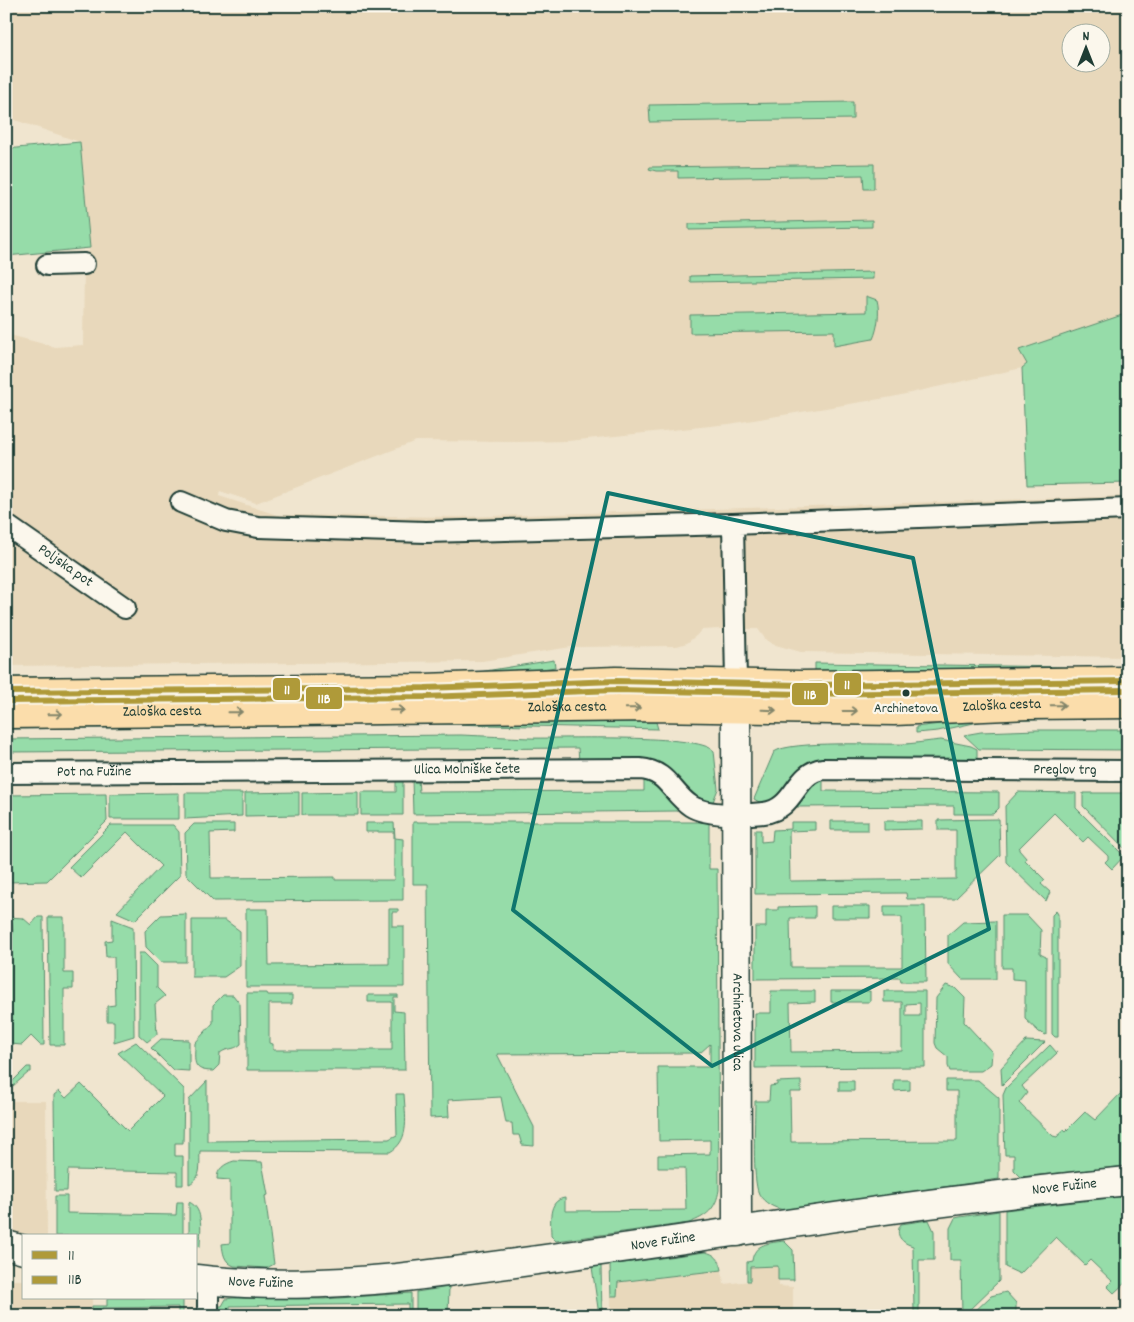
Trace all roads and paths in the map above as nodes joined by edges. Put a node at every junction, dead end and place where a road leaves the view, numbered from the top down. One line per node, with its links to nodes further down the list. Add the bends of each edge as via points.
1 (84, 264): 2 (street)
2 (47, 265)
3 (181, 502): 5 (street, via 226,521 258,526 426,532)
4 (1128, 509): 5 (street)
5 (733, 524): 10 (street)
6 (6, 525): 7 (street, Poljska pot)
7 (125, 608)
8 (1128, 681): 10 (main road, Zaloška cesta, via 802,685)
9 (6, 692): 10 (main road, Zaloška cesta, via 425,688 616,681)
10 (736, 696): 11 (main road, Zaloška cesta, one-way to 11, via 894,711); 12 (main road, Zaloška cesta, one-way to 10, via 653,708); 16 (street, Archinetova ulica)
11 (1128, 704)
12 (6, 714)
13 (1128, 771): 16 (street, Preglov trg, via 816,770 806,776 789,800 778,809)
14 (182, 772): 15 (street, Pot na Fužine); 16 (street, Ulica Molniške čete, via 640,769 658,774 699,810)
15 (6, 773)
16 (737, 814): 18 (street, Archinetova ulica)
17 (1128, 1181): 18 (street, Nove Fužine, via 986,1197)
18 (737, 1232): 21 (street, Nove Fužine, via 397,1278 298,1284)
19 (6, 1245): 20 (street)
20 (22, 1249)
21 (202, 1280): 22 (street)
22 (208, 1316)

